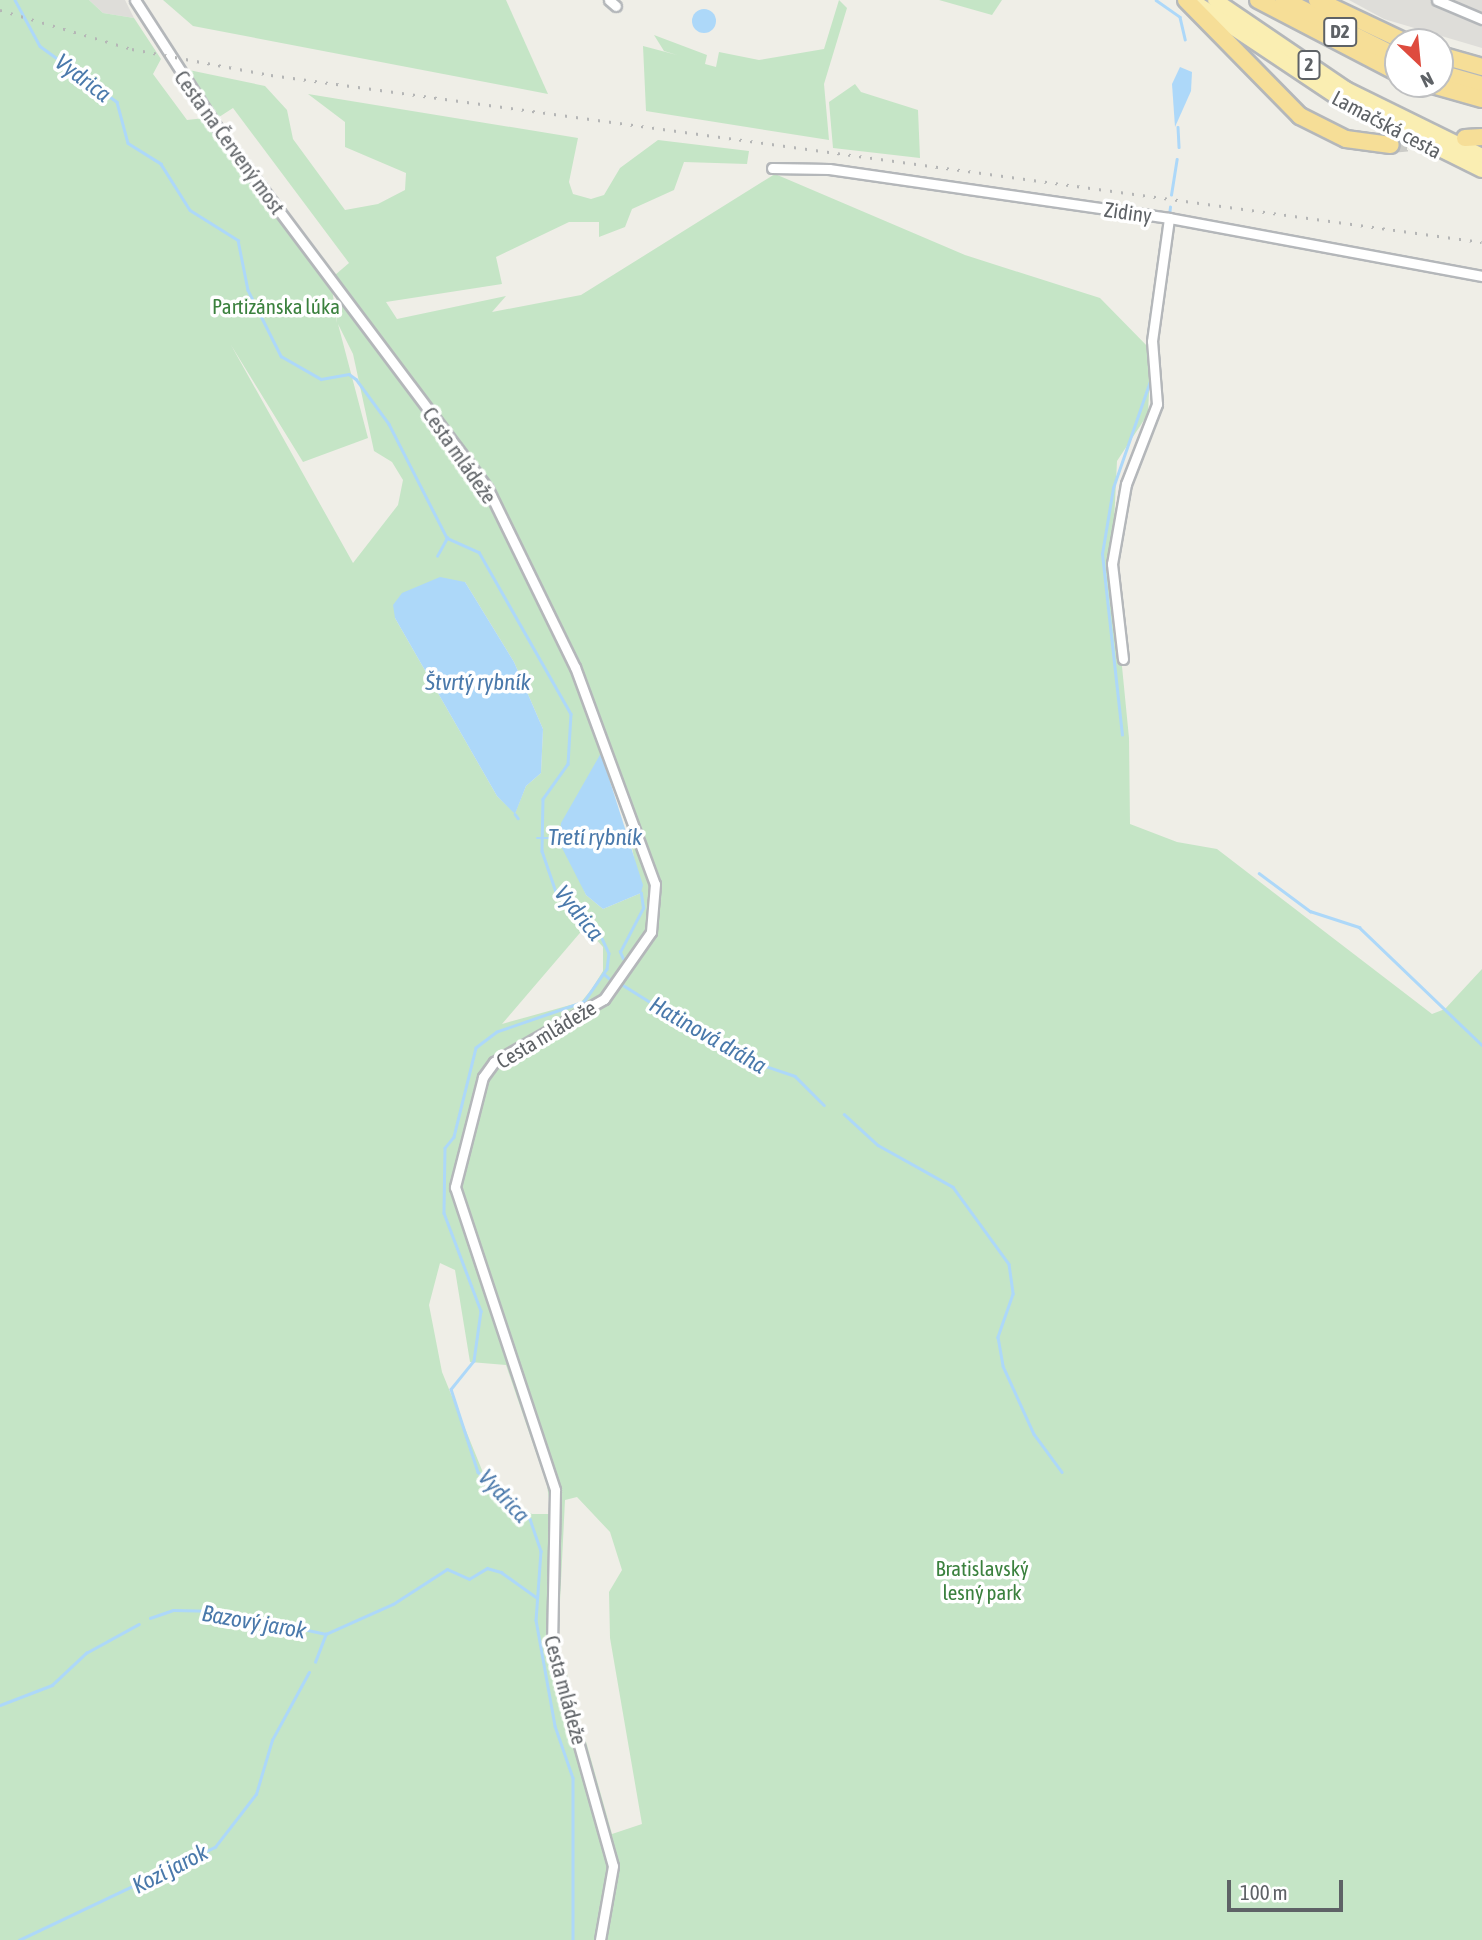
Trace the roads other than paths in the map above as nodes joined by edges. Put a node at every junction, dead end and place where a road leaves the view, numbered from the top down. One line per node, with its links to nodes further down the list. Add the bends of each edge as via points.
1 (135, 0): 27 (street, Cesta na Červený most, via 200,104)
2 (1186, 0): 21 (highway, via 1300,116 1346,139)
3 (1192, 0): 24 (main road, Lamačská cesta / 2, via 1343,102)
4 (1215, 0): 22 (main road, Lamačská cesta / 2, via 1346,89)
5 (1258, 0): 13 (highway, D2)
6 (1284, 0): 11 (highway, D2)
7 (1317, 0): 10 (highway)
8 (1437, 0): 9 (street)
9 (1482, 19)
10 (1384, 32)
11 (1384, 50)
12 (1454, 59): 14 (highway)
13 (1384, 66)
14 (1482, 67)
15 (1454, 76): 16 (highway)
16 (1482, 85)
17 (1454, 91): 18 (highway)
18 (1482, 99)
19 (1482, 137): 20 (highway)
20 (1465, 138)
21 (1391, 145)
22 (1482, 156)
23 (772, 168): 25 (street, Zidiny, via 829,169)
24 (1482, 170)
25 (1169, 218): 26 (street, Zidiny, via 1259,233 1302,247); 28 (street, via 1152,341 1157,404 1126,484 1112,564)
26 (1482, 276)
27 (334, 280): 29 (street, Cesta mládeže, via 488,489 580,678 655,884 651,932 604,999 494,1062 483,1077 455,1187 555,1490 552,1648 613,1866)
28 (1123, 659)
29 (600, 1940)

